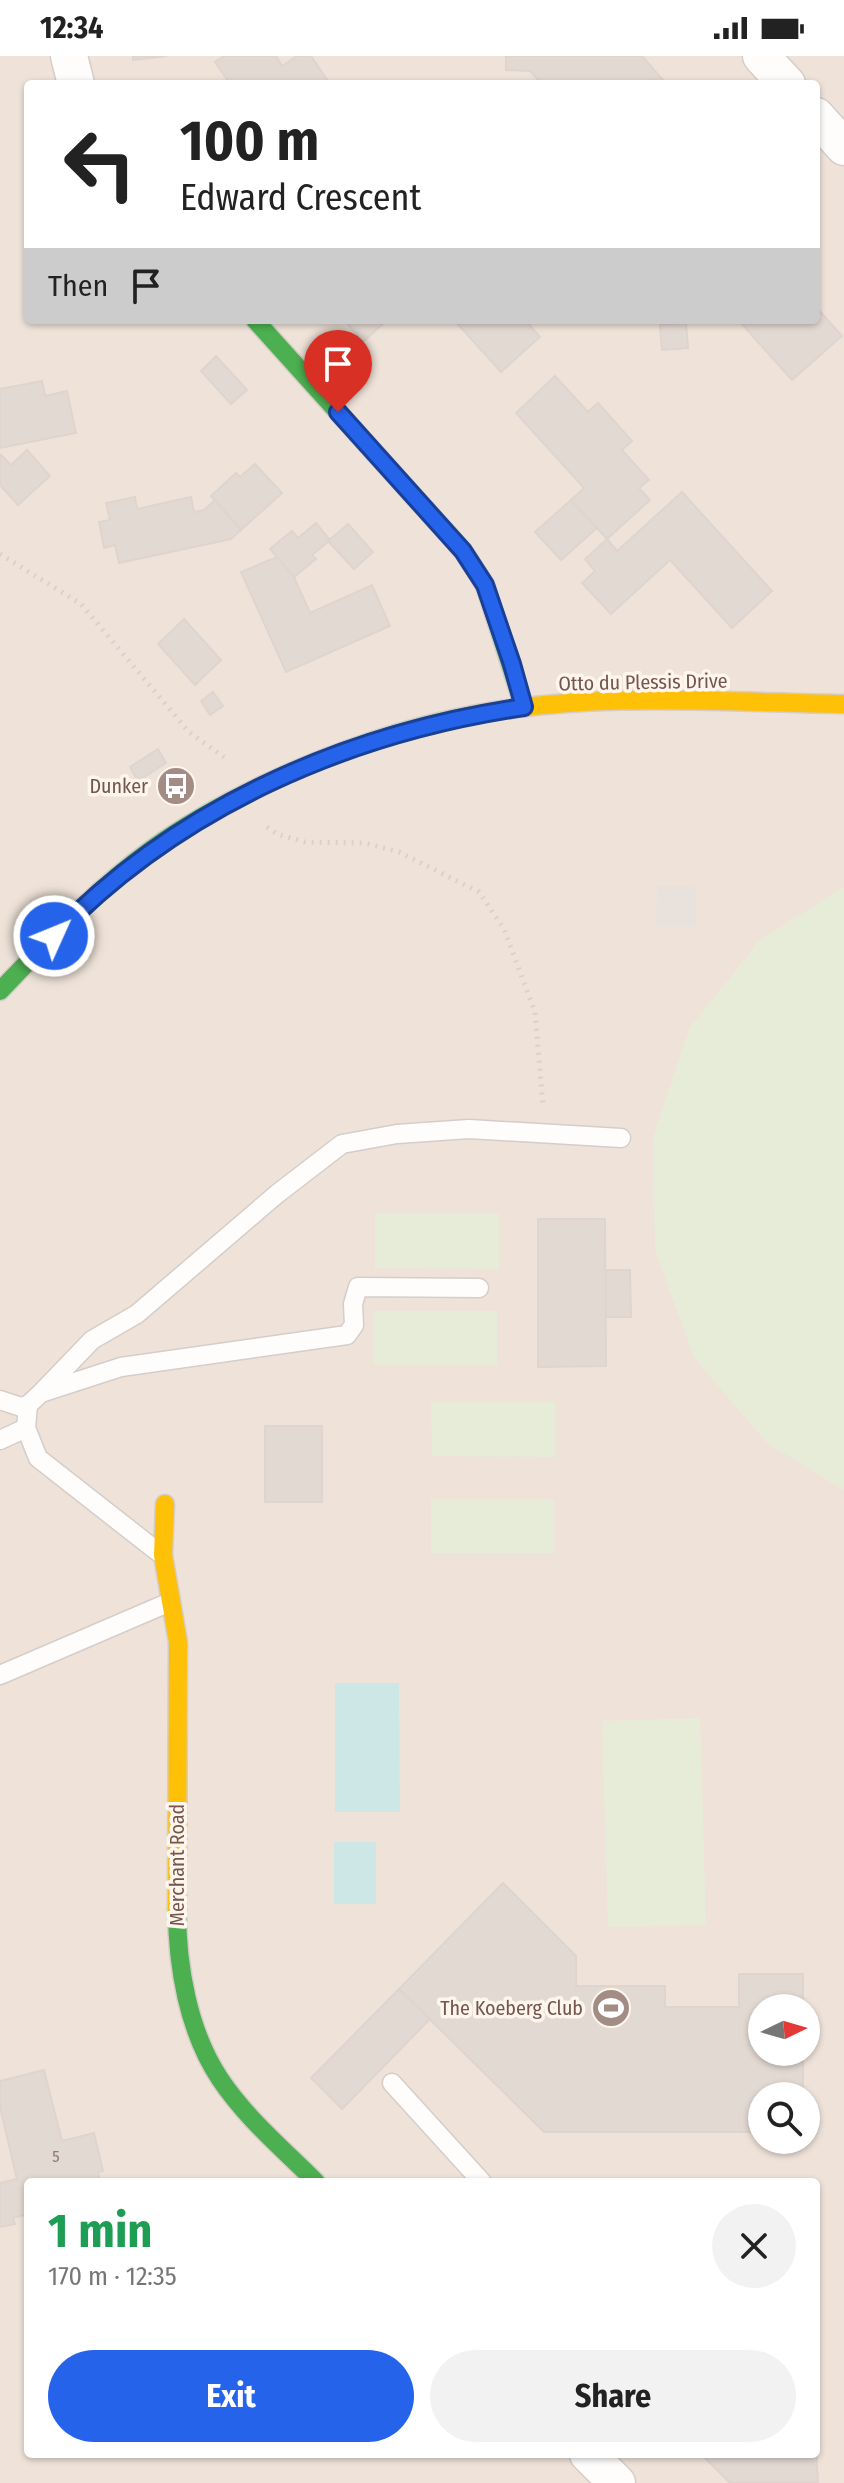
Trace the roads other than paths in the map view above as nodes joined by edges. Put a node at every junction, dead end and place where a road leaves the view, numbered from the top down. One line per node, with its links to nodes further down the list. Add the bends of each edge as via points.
1 (69, 56): 3 (street)
2 (761, 56): 4 (street)
3 (75, 80)
4 (783, 80)
5 (820, 120): 6 (street)
6 (844, 147)
7 (259, 324): 9 (street, via 463,551 485,585)
8 (844, 704): 9 (street, Otto du Plessis Drive, via 601,701)
9 (524, 707): 10 (street, Otto du Plessis Drive, via 397,732 325,758 201,818 137,861 71,917)
10 (0, 991)
11 (621, 1138): 13 (lane, via 469,1129 342,1144 137,1314 92,1340)
12 (479, 1288): 13 (lane, via 358,1287 354,1325 347,1335 136,1364)
13 (35, 1399): 14 (lane, via 14,1406); 15 (lane)
14 (0, 1400)
15 (26, 1428): 16 (lane); 18 (lane, via 38,1458)
16 (0, 1440)
17 (165, 1504): 18 (street, Merchant Road)
18 (163, 1555): 19 (street, Merchant Road)
19 (171, 1601): 20 (lane); 22 (street, Merchant Road, via 178,1642 177,1933 182,1979 193,2023 212,2065)
20 (0, 1675)
21 (392, 2083): 23 (lane)
22 (312, 2178)
23 (478, 2178)
24 (592, 2458): 25 (street)
25 (617, 2483)

